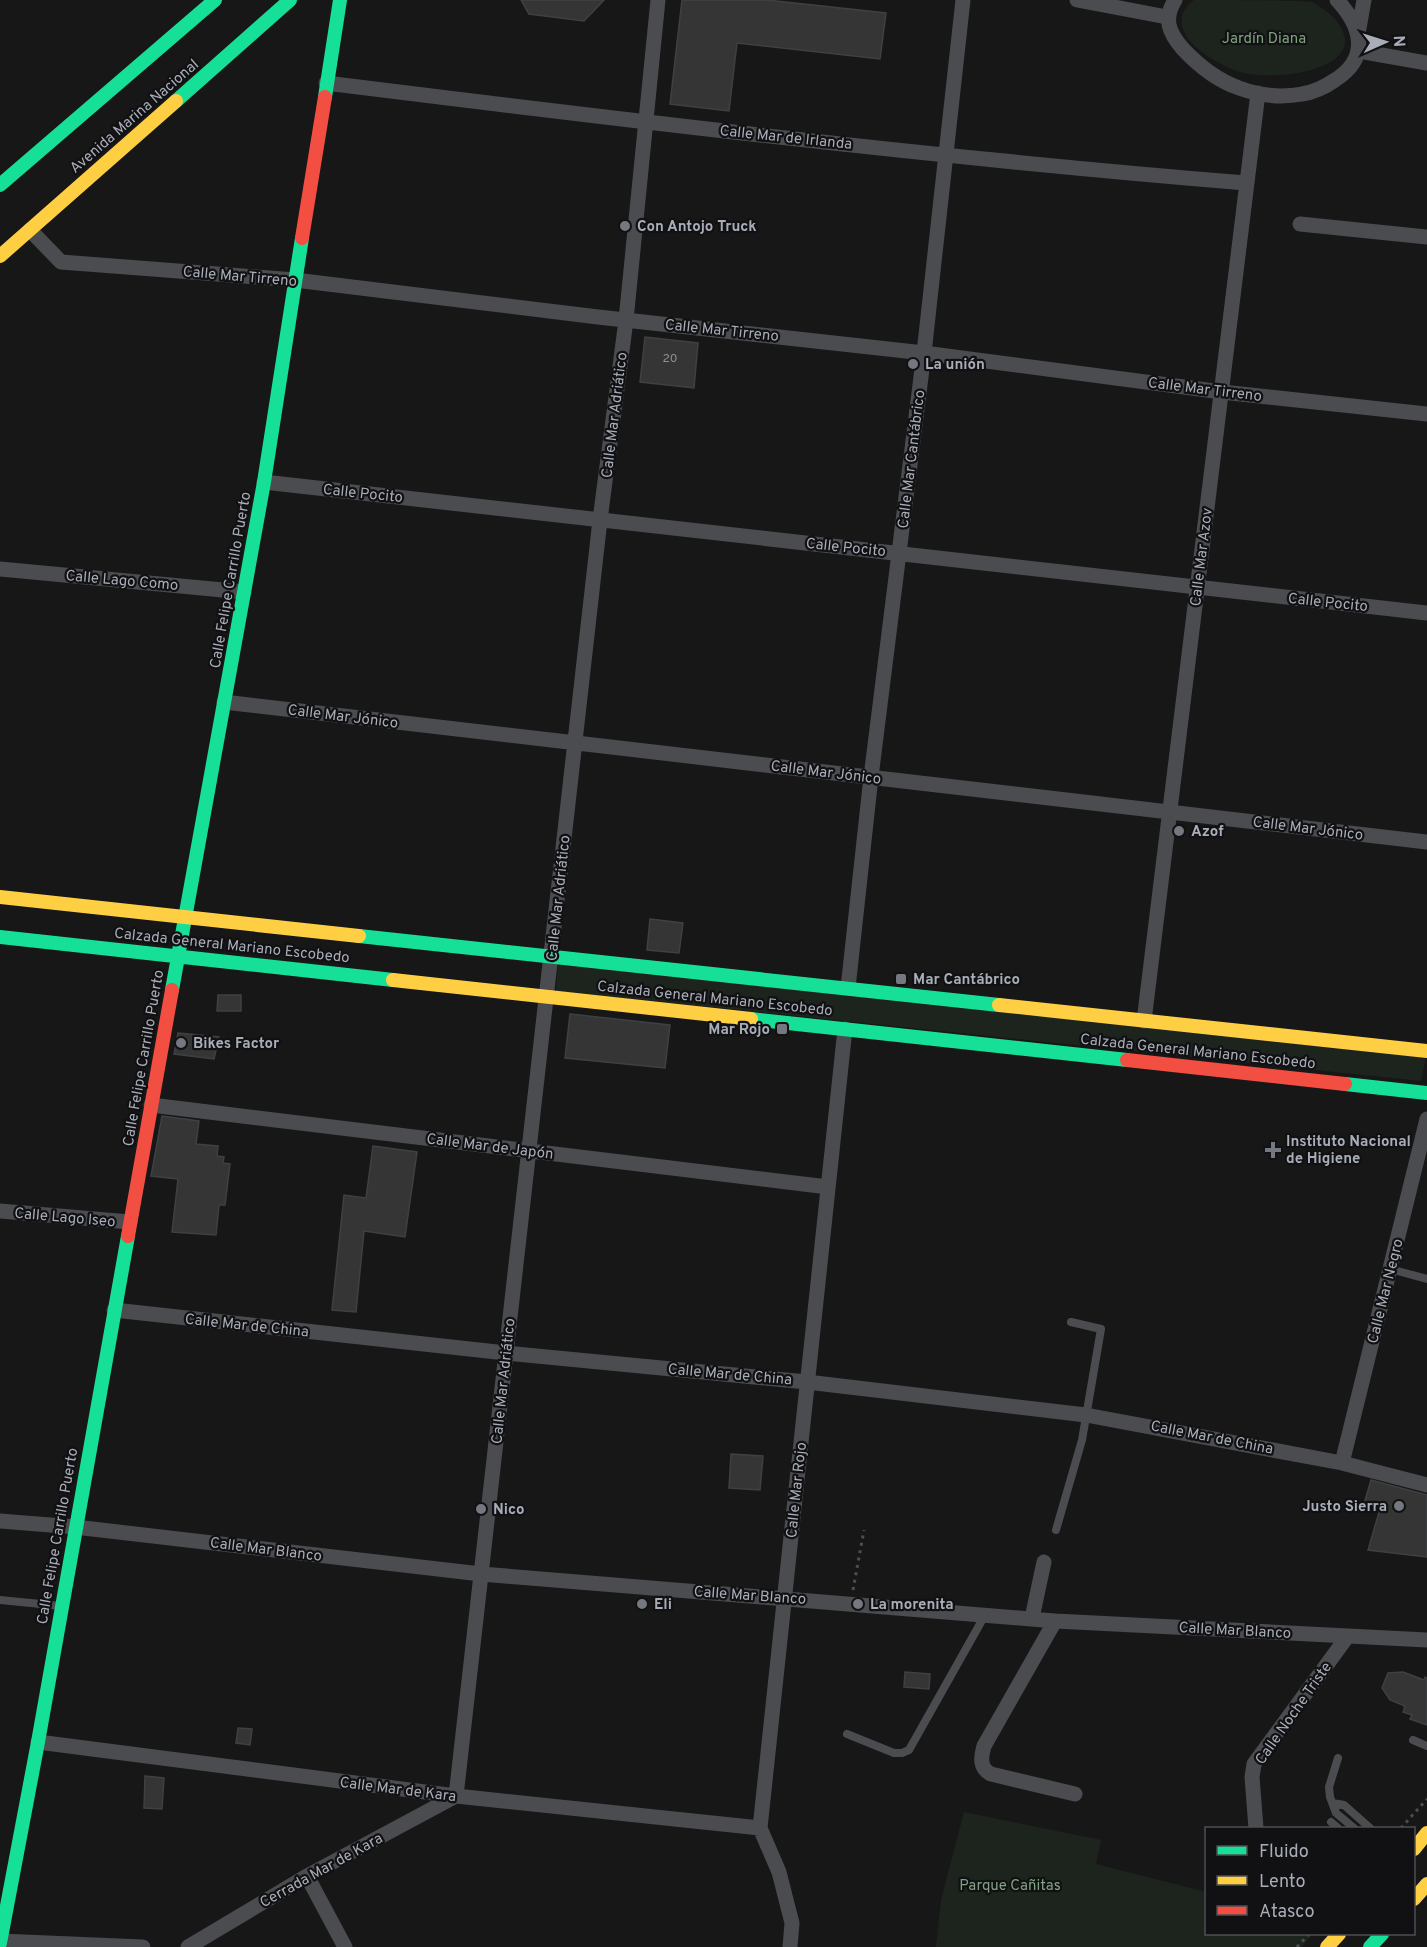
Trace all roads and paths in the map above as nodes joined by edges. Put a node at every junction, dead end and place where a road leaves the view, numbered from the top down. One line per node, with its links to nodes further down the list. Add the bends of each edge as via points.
1 (215, 0): 19 (main road)
2 (290, 0): 21 (main road, Avenida Marina Nacional)
3 (340, 0): 14 (main road, Calle Felipe Carrillo Puerto)
4 (658, 0): 16 (street, Calle Mar Adriático)
5 (963, 0): 17 (street, Calle Mar Cantábrico)
6 (1077, 0): 10 (street)
7 (1174, 0): 10 (street)
8 (1337, 0): 11 (street)
9 (1365, 0): 11 (street)
10 (1167, 17): 15 (street, via 1177,41 1198,64 1227,83)
11 (1358, 34): 12 (street)
12 (1359, 51): 13 (street); 15 (street, via 1347,71 1319,90 1285,96)
13 (1427, 63)
14 (326, 83): 16 (street, Calle Mar de Irlanda); 24 (main road, Calle Felipe Carrillo Puerto)
15 (1258, 93): 18 (street, Calle Mar Azov)
16 (645, 122): 17 (street, Calle Mar de Irlanda); 25 (street, Calle Mar Adriático)
17 (944, 154): 18 (street, Calle Mar de Irlanda); 26 (street, Calle Mar Cantábrico)
18 (1246, 183): 27 (street, Calle Mar Azov)
19 (0, 185)
20 (1300, 224): 22 (street)
21 (30, 230): 23 (main road, Avenida Marina Nacional); 24 (street, Calle Mar Tirreno, via 61,262)
22 (1427, 237)
23 (0, 256)
24 (295, 280): 25 (street, Calle Mar Tirreno); 29 (main road, Calle Felipe Carrillo Puerto)
25 (626, 320): 26 (street, Calle Mar Tirreno); 30 (street, Calle Mar Adriático)
26 (924, 353): 27 (street, Calle Mar Tirreno); 31 (street, Calle Mar Cantábrico)
27 (1222, 392): 28 (street, Calle Mar Tirreno); 33 (street, Calle Mar Azov)
28 (1427, 414)
29 (264, 482): 30 (street, Calle Pocito); 34 (main road, Calle Felipe Carrillo Puerto)
30 (600, 520): 31 (street, Calle Pocito); 37 (street, Calle Mar Adriático)
31 (900, 553): 33 (street, Calle Pocito); 38 (street, Calle Mar Cantábrico)
32 (0, 569): 34 (street, Calle Lago Como)
33 (1197, 587): 35 (street, Calle Pocito); 39 (street, Calle Mar Azov)
34 (244, 592): 36 (main road, Calle Felipe Carrillo Puerto)
35 (1427, 613)
36 (224, 702): 37 (street, Calle Mar Jónico); 42 (main road, Calle Felipe Carrillo Puerto)
37 (575, 743): 38 (street, Calle Mar Jónico); 45 (street, Calle Mar Adriático)
38 (871, 777): 39 (street, Calle Mar Jónico); 46 (street, Calle Mar Cantábrico)
39 (1169, 812): 40 (street, Calle Mar Jónico); 48 (street, Calle Mar Azov)
40 (1427, 842)
41 (0, 897): 42 (main road, Calzada General Mariano Escobedo)
42 (185, 916): 44 (main road, Calle Felipe Carrillo Puerto); 45 (main road, Calzada General Mariano Escobedo)
43 (0, 937): 44 (main road, Calzada General Mariano Escobedo)
44 (178, 956): 47 (main road, Calzada General Mariano Escobedo); 52 (main road, Calle Felipe Carrillo Puerto)
45 (552, 956): 46 (main road, Calzada General Mariano Escobedo); 47 (street, Calle Mar Adriático)
46 (848, 988): 48 (main road, Calzada General Mariano Escobedo)
47 (547, 996): 49 (main road, Calzada General Mariano Escobedo); 54 (street, Calle Mar Adriático)
48 (1144, 1021): 50 (main road, Calzada General Mariano Escobedo)
49 (845, 1029): 51 (main road, Calzada General Mariano Escobedo); 55 (street, Calle Mar Rojo)
50 (1427, 1052)
51 (1427, 1093)
52 (151, 1105): 54 (street, Calle Mar de Japón); 57 (main road, Calle Felipe Carrillo Puerto)
53 (1427, 1119): 58 (street, Calle Mar Negro)
54 (529, 1150): 55 (street, Calle Mar de Japón); 62 (street, Calle Mar Adriático)
55 (828, 1187): 63 (street, Calle Mar Rojo)
56 (0, 1211): 57 (street, Calle Lago Iseo)
57 (130, 1222): 60 (main road, Calle Felipe Carrillo Puerto)
58 (1390, 1269): 59 (lane); 65 (street, Calle Mar Negro)
59 (1427, 1279)
60 (114, 1310): 62 (street, Calle Mar de China); 68 (main road, Calle Felipe Carrillo Puerto)
61 (1071, 1322): 64 (lane, via 1101,1329)
62 (506, 1353): 63 (street, Calle Mar de China); 72 (street, Calle Mar Adriático)
63 (807, 1382): 64 (street, Calle Mar de China); 73 (street, Calle Mar Rojo)
64 (1086, 1415): 65 (street, Calle Mar de China); 70 (lane)
65 (1342, 1463): 66 (street, Calle Mar de China)
66 (1427, 1485)
67 (0, 1521): 68 (street, Calle Mar Blanco)
68 (75, 1527): 72 (street, Calle Mar Blanco); 76 (main road, Calle Felipe Carrillo Puerto)
69 (864, 1530): 75 (path)
70 (1056, 1530)
71 (1044, 1562): 78 (street)
72 (481, 1575): 73 (street, Calle Mar Blanco); 88 (street, Calle Mar Adriático)
73 (784, 1598): 75 (street, Calle Mar Blanco); 97 (street, Calle Mar Rojo)
74 (0, 1600): 76 (lane)
75 (850, 1603): 77 (street, Calle Mar Blanco)
76 (61, 1606): 84 (main road, Calle Felipe Carrillo Puerto)
77 (985, 1615): 78 (street, Calle Mar Blanco); 82 (lane, via 909,1750 894,1753)
78 (1032, 1618): 79 (street, Calle Mar Blanco)
79 (1055, 1621): 80 (street, Calle Mar Blanco); 87 (street, via 984,1746 982,1764 991,1774)
80 (1347, 1637): 81 (street, Calle Mar Blanco); 92 (street, Calle Noche Triste, via 1254,1764)
81 (1427, 1640)
82 (847, 1734)
83 (1413, 1740): 85 (lane)
84 (38, 1742): 88 (street, Calle Mar de Kara); 105 (main road, Calle Felipe Carrillo Puerto)
85 (1427, 1746)
86 (1338, 1758): 90 (lane, via 1329,1787)
87 (1075, 1794)
88 (456, 1796): 97 (street, Calle Mar de Kara); 100 (street, Cerrada Mar de Kara)
89 (1427, 1799): 96 (path)
90 (1334, 1803): 94 (lane, via 1336,1812); 95 (lane, via 1344,1805)
91 (1331, 1822): 93 (lane)
92 (1256, 1827)
93 (1337, 1827)
94 (1353, 1827)
95 (1369, 1827)
96 (1402, 1827)
97 (760, 1828): 109 (street, Calle Mar Rojo, via 779,1872 792,1923)
98 (1427, 1833): 99 (main road)
99 (1415, 1847)
100 (307, 1876): 107 (street, Cerrada Mar de Kara); 108 (street)
101 (1427, 1884): 102 (main road)
102 (1415, 1897)
103 (1308, 1935): 110 (path)
104 (1381, 1935): 111 (main road)
105 (0, 1942): 106 (street)
106 (143, 1947)
107 (188, 1947)
108 (345, 1947)
109 (790, 1947)
110 (1298, 1947)
111 (1370, 1947)

